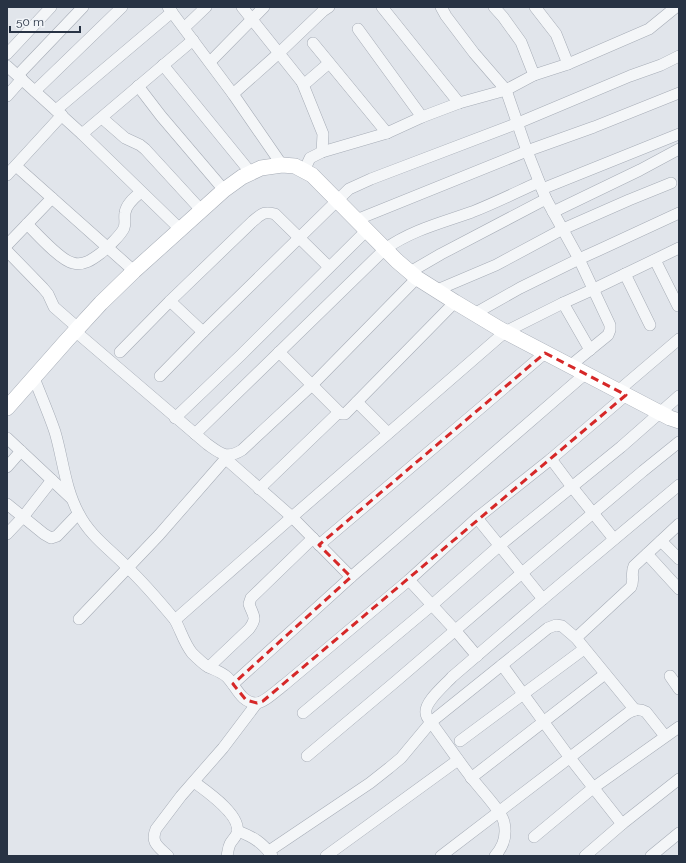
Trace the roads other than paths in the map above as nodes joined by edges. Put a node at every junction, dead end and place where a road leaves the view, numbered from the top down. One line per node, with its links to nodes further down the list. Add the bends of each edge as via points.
1 (51, 7): 20 (street)
2 (83, 7): 28 (street)
3 (122, 7): 32 (street)
4 (206, 7): 15 (street)
5 (242, 7): 14 (street)
6 (264, 7): 14 (street)
7 (329, 7): 19 (street)
8 (382, 7): 36 (street)
9 (441, 7): 31 (street, via 474,53)
10 (494, 7): 27 (street, via 521,42)
11 (535, 7): 24 (street, via 556,34)
12 (676, 7): 24 (street, via 650,29)
13 (170, 9): 15 (street); 37 (street)
14 (252, 19): 19 (street); 22 (street)
15 (184, 28): 17 (street)
16 (358, 29): 38 (street)
17 (193, 40): 22 (street); 25 (street)
18 (313, 43): 23 (street)
19 (279, 53): 29 (street); 34 (street)
20 (7, 54)
21 (679, 56): 40 (street)
22 (210, 62): 34 (street)
23 (329, 63): 29 (street, via 307,82); 41 (street)
24 (568, 64): 27 (street)
25 (163, 65): 30 (street); 50 (street)
26 (7, 66): 28 (street)
27 (534, 75): 31 (street)
28 (20, 77): 32 (street); 35 (street)
29 (302, 82): 46 (street, via 323,134)
30 (138, 86): 39 (street); 53 (street)
31 (506, 90): 36 (street); 40 (street)
32 (35, 91): 37 (street)
33 (679, 93): 45 (street)
34 (233, 94): 47 (street)
35 (7, 96)
36 (459, 103): 38 (street)
37 (59, 113): 42 (street); 48 (street)
38 (422, 117): 41 (street)
39 (102, 118): 42 (street); 58 (street, via 125,138 145,149)
40 (518, 123): 45 (street); 57 (street, via 371,179 349,189)
41 (387, 133): 46 (street)
42 (82, 134): 55 (street)
43 (679, 134): 54 (street)
44 (679, 148): 59 (street)
45 (527, 151): 54 (street); 62 (street)
46 (322, 152): 49 (street, via 310,158)
47 (282, 165): 49 (main road, via 295,166); 50 (main road, via 261,168)
48 (16, 166): 51 (street); 56 (street)
49 (304, 171): 57 (main road, via 312,175)
50 (251, 173): 53 (main road)
51 (7, 175)
52 (671, 183): 64 (street)
53 (224, 190): 58 (main road)
54 (543, 190): 59 (street); 69 (street, via 420,230); 76 (street, via 441,254)
55 (141, 192): 63 (street); 67 (street, via 126,208 125,227)
56 (52, 198): 61 (street); 67 (street)
57 (337, 200): 62 (main road); 65 (street)
58 (201, 210): 63 (main road)
59 (553, 212): 64 (street)
60 (679, 213): 71 (street)
61 (27, 224): 66 (street); 67 (street, via 55,251 73,264 89,261)
62 (361, 226): 69 (main road); 73 (street)
63 (180, 229): 74 (main road)
64 (563, 229): 71 (street); 78 (street, via 496,265)
65 (299, 238): 73 (street); 79 (street, via 275,214 261,214); 86 (street)
66 (7, 244)
67 (108, 247): 74 (street)
68 (679, 248): 72 (street)
69 (385, 249): 76 (main road); 91 (street)
70 (7, 251): 85 (street, via 43,288 54,307)
71 (579, 259): 77 (street); 83 (street)
72 (655, 260): 75 (street); 82 (street)
73 (329, 268): 104 (street)
74 (134, 271): 85 (main road)
75 (625, 274): 77 (street); 84 (street)
76 (414, 275): 78 (main road); 97 (street)
77 (594, 289): 81 (street); 89 (street, via 610,330 608,335)
78 (437, 290): 80 (main road)
79 (170, 301): 86 (street); 90 (street)
80 (455, 302): 83 (main road); 100 (street)
81 (563, 302): 87 (street); 89 (street)
82 (678, 306)
83 (474, 314): 87 (main road)
84 (650, 326)
85 (76, 330): 96 (main road); 104 (street)
86 (203, 332): 95 (street)
87 (505, 332): 92 (main road); 106 (street)
88 (679, 339): 98 (street)
89 (590, 350): 93 (street)
90 (120, 352)
91 (278, 352): 97 (street); 107 (street)
92 (545, 353): 93 (main road); 129 (street, via 484,406)
93 (570, 366): 94 (main road)
94 (585, 374): 98 (main road); 135 (street)
95 (160, 376)
96 (34, 378): 101 (main road); 118 (street, via 55,431)
97 (312, 385): 102 (street); 111 (street, via 242,450)
98 (622, 393): 103 (main road); 112 (street)
99 (679, 396): 103 (street)
100 (357, 402): 102 (street, via 345,414); 106 (street)
101 (7, 408)
102 (339, 412): 117 (street)
103 (660, 413): 105 (main road); 116 (street)
104 (175, 418): 107 (street)
105 (679, 421)
106 (388, 433): 123 (street)
107 (195, 434): 111 (street)
108 (7, 438): 110 (street)
109 (679, 442): 121 (street)
110 (21, 451): 113 (street); 114 (street)
111 (227, 457): 117 (street); 133 (street)
112 (551, 459): 116 (street); 124 (street)
113 (7, 467)
114 (52, 480): 118 (street); 122 (street)
115 (679, 485): 127 (street)
116 (572, 487): 121 (street); 130 (street)
117 (260, 488): 123 (street)
118 (72, 499): 120 (street)
119 (7, 504): 122 (street)
120 (78, 514): 122 (street, via 57,536 51,538); 133 (street, via 92,534)
121 (593, 514): 127 (street); 134 (street)
122 (23, 517): 126 (street)
123 (292, 517): 129 (street); 141 (street)
124 (477, 518): 130 (street); 136 (street)
125 (679, 524): 128 (street)
126 (7, 534)
127 (614, 539): 138 (street)
128 (661, 541): 131 (street); 132 (street)
129 (316, 542): 135 (street); 147 (street, via 251,598 249,604 254,618 253,623)
130 (499, 546): 134 (street); 139 (street)
131 (647, 554): 137 (street); 143 (street, via 634,566 631,587)
132 (679, 559)
133 (128, 567): 140 (street); 141 (street)
134 (522, 573): 138 (street); 142 (street)
135 (351, 578): 150 (street)
136 (408, 580): 139 (street); 153 (street, via 284,685)
137 (679, 589)
138 (543, 599): 145 (street)
139 (432, 605): 142 (street); 155 (street)
140 (79, 619)
141 (175, 620): 147 (street, via 187,645 198,659)
142 (455, 630): 145 (street); 161 (street)
143 (576, 638): 144 (street); 146 (street, via 562,626 556,625 548,628)
144 (584, 649): 148 (street); 152 (street)
145 (477, 656): 156 (street, via 452,677 431,700 426,713)
146 (502, 665): 152 (street); 156 (street)
147 (209, 667): 150 (street, via 222,673)
148 (605, 674): 154 (street); 157 (street)
149 (670, 676): 151 (street)
150 (233, 684): 153 (street, via 246,700)
151 (679, 689)
152 (524, 695): 157 (street); 160 (street)
153 (257, 703): 166 (street)
154 (635, 710): 159 (street, via 641,709 646,712); 162 (street, via 628,712)
155 (303, 713)
156 (431, 722): 163 (street); 173 (street, via 401,758 389,768)
157 (544, 722): 162 (street); 164 (street)
158 (679, 727): 159 (street)
159 (665, 736): 167 (street)
160 (460, 741)
161 (307, 756)
162 (570, 758): 167 (street); 168 (street)
163 (458, 760): 164 (street); 177 (street)
164 (471, 778): 168 (street)
165 (679, 779): 169 (street)
166 (194, 782): 170 (street, via 232,815); 175 (street, via 154,834 156,845)
167 (593, 788): 169 (street); 172 (street)
168 (499, 812): 174 (street); 178 (street, via 504,820 505,832 504,843)
169 (622, 824): 179 (street)
170 (238, 831): 173 (street, via 257,840); 176 (street)
171 (679, 833): 180 (street)
172 (534, 837)
173 (271, 853)
174 (443, 855)
175 (168, 856)
176 (227, 856)
177 (326, 856)
178 (495, 856)
179 (585, 856)
180 (651, 856)

